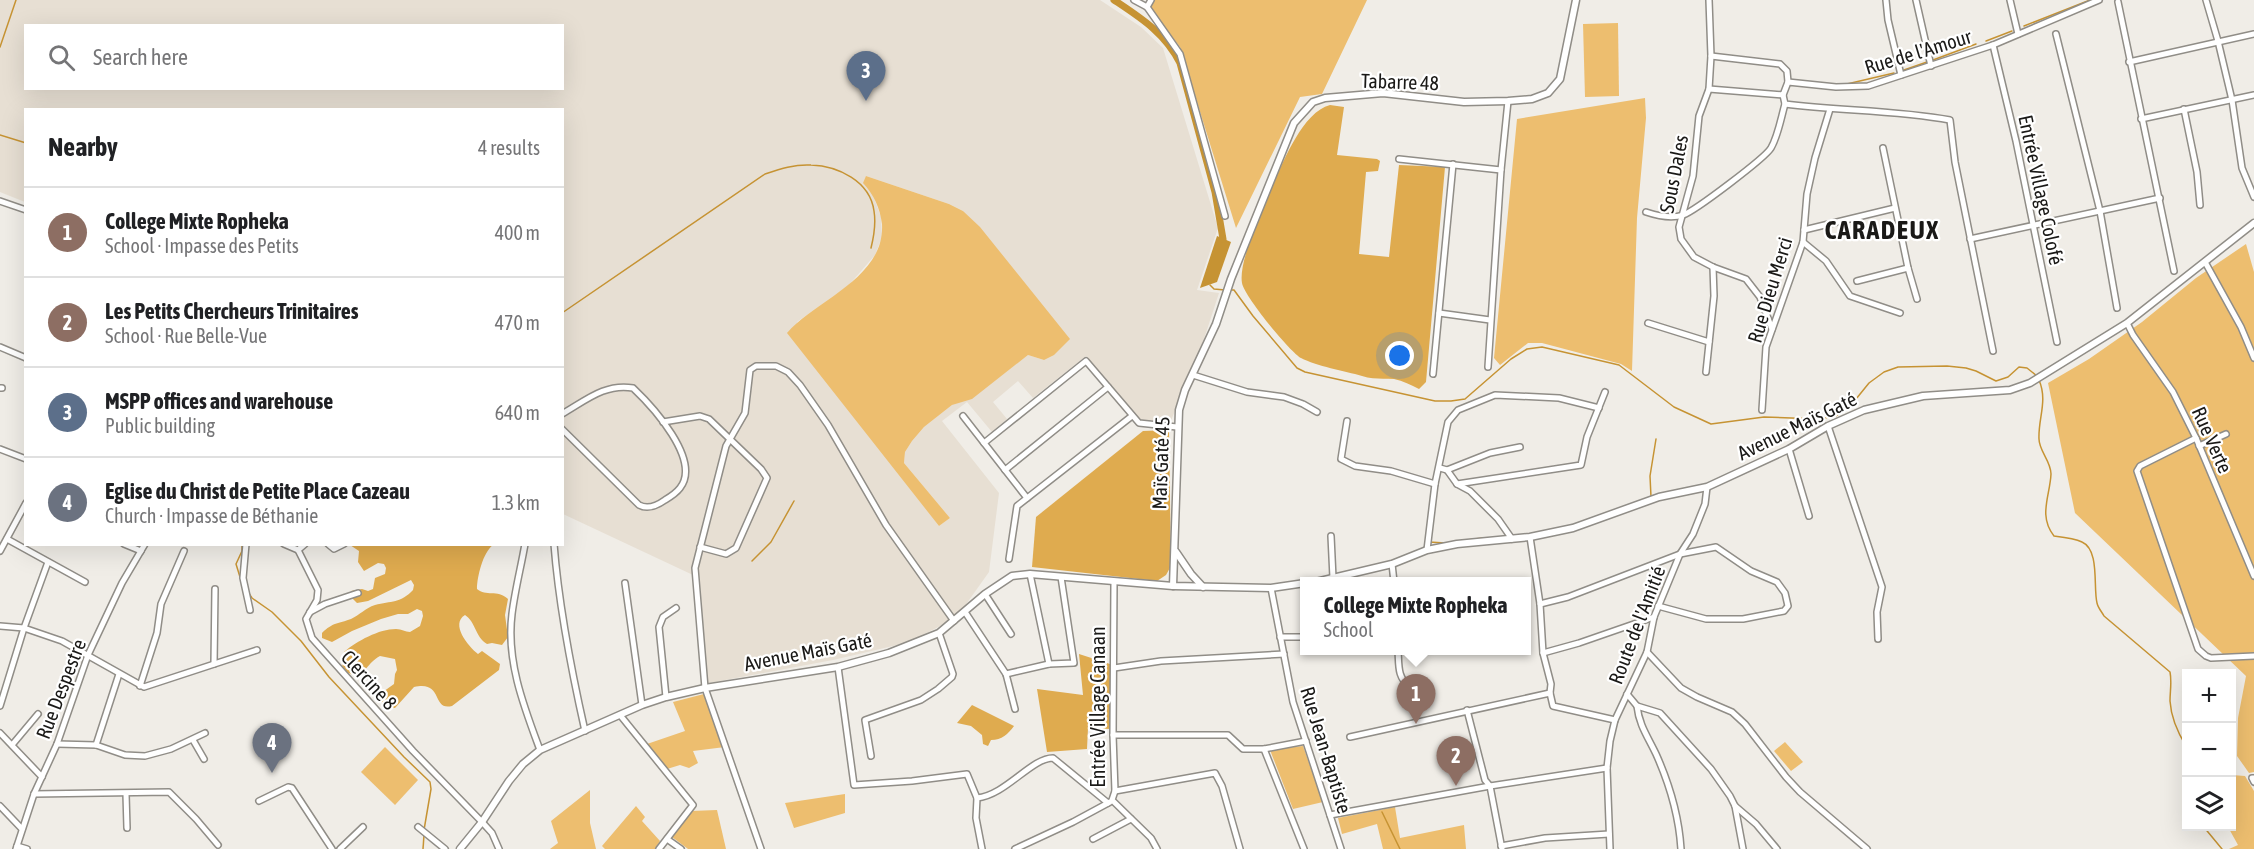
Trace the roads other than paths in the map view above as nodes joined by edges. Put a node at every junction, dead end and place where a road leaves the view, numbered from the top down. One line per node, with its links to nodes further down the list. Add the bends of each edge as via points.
1 (1134, 0): 11 (street)
2 (1151, 0): 11 (street)
3 (1576, 0): 26 (street, Tabarre 48, via 1560,79 1548,93)
4 (1710, 0): 17 (street, Sous Dales)
5 (1886, 0): 20 (street)
6 (1916, 0): 19 (street)
7 (2010, 0): 13 (street)
8 (2099, 0): 13 (street, Rue de l'Amour)
9 (2206, 0): 15 (street)
10 (2118, 2): 18 (street)
11 (1147, 7): 43 (street, via 1180,54)
12 (2056, 33): 41 (street)
13 (2018, 34): 16 (street, Rue de l'Amour)
14 (2254, 34): 15 (street)
15 (2218, 41): 18 (street); 25 (street)
16 (1993, 45): 19 (street, Rue de l'Amour); 46 (street, Entrée Village Colofé)
17 (1711, 56): 21 (street, via 1780,64 1787,71); 22 (street, Sous Dales)
18 (2129, 62): 30 (street)
19 (1931, 66): 20 (street, Rue de l'Amour)
20 (1901, 75): 21 (street, Rue de l'Amour, via 1868,86)
21 (1788, 82): 23 (street)
22 (1709, 89): 23 (street); 44 (street, Sous Dales, via 1699,116 1693,176)
23 (1783, 95): 27 (street)
24 (2254, 95): 25 (street)
25 (2232, 100): 28 (street); 35 (street, via 2242,168)
26 (1508, 101): 34 (street); 54 (street, Tabarre 48, via 1464,102 1383,93 1313,102 1294,123)
27 (1785, 104): 29 (street); 44 (street, via 1772,147 1762,158)
28 (2184, 109): 30 (street); 38 (street)
29 (1830, 110): 47 (street, Rue Dieu Merci, via 1811,176); 48 (street, via 1950,120)
30 (2141, 119): 36 (street)
31 (1883, 148): 39 (street)
32 (1399, 159): 33 (street)
33 (1453, 164): 34 (street); 58 (street)
34 (1501, 170): 60 (street)
35 (2254, 197)
36 (2160, 198): 41 (street); 53 (street)
37 (0, 201): 40 (street)
38 (2200, 205)
39 (1895, 208): 47 (street); 52 (street)
40 (24, 209)
41 (2100, 211): 46 (street); 57 (street)
42 (1646, 212): 44 (street, via 1661,217)
43 (1225, 216)
44 (1682, 216): 51 (street, Sous Dales, via 1681,238 1694,256)
45 (2254, 223): 50 (street, Avenue Maïs Gaté)
46 (2033, 227): 48 (street); 65 (street, Entrée Village Colofé)
47 (1804, 230): 49 (street, Rue Dieu Merci)
48 (1970, 239): 67 (street)
49 (1803, 242): 59 (street, via 1826,261 1850,296); 63 (street, Rue Dieu Merci)
50 (2205, 262): 62 (street, Avenue Maïs Gaté); 69 (street)
51 (1713, 267): 63 (street, Sous Dales, via 1746,279 1760,297); 64 (street)
52 (1908, 268): 55 (street); 56 (street)
53 (2174, 271)
54 (1231, 279): 73 (street, Maïs Gaté 45)
55 (1857, 281)
56 (1917, 299)
57 (2117, 308)
58 (1439, 313): 60 (street); 72 (street)
59 (1900, 313)
60 (1491, 320): 70 (street)
61 (1648, 323): 64 (street)
62 (2127, 323): 84 (street, Avenue Maïs Gaté, via 2039,378 2010,390 1923,396 1864,410); 89 (street, Rue Verte, via 2173,392)
63 (1772, 329): 77 (street, Rue Dieu Merci, via 1766,347)
64 (1709, 342): 71 (street)
65 (2057, 342)
66 (0, 347): 68 (street)
67 (1993, 351)
68 (24, 357)
69 (2254, 358)
70 (1488, 367)
71 (1707, 372)
72 (1433, 374)
73 (1193, 375): 78 (street, via 1247,392 1284,397); 85 (street, Maïs Gaté 45, via 1179,410)
74 (1108, 387): 81 (street); 90 (street, via 1086,361); 97 (street)
75 (1605, 392): 76 (street)
76 (1599, 408): 96 (street, via 1560,398 1495,395 1469,404 1448,422); 100 (street, via 1581,465)
77 (1762, 410)
78 (1317, 412)
79 (564, 413): 83 (street, via 602,390 630,387)
80 (963, 416): 90 (street)
81 (1132, 416): 85 (street, via 1146,425); 102 (street)
82 (1347, 421): 99 (street, via 1341,459 1355,466 1391,471)
83 (663, 422): 86 (street, via 686,466 681,488 651,507 639,505); 88 (street, via 704,417)
84 (1828, 426): 94 (street, Avenue Maïs Gaté); 157 (street, via 1882,587 1877,612)
85 (1177, 427): 122 (street, Maïs Gaté 45)
86 (564, 431)
87 (2226, 434): 91 (street)
88 (729, 438): 116 (street); 116 (street, via 761,469 766,482 736,548 726,554); 150 (street, via 745,412 750,370 768,364 788,372 828,425 886,525)
89 (2196, 438): 91 (street, Rue Verte); 164 (street, via 2137,471 2198,649 2211,658)
90 (984, 443): 97 (street)
91 (2199, 446): 128 (street, Rue Verte)
92 (1520, 447): 98 (street, via 1490,453)
93 (0, 449): 95 (street)
94 (1789, 449): 101 (street, Avenue Maïs Gaté); 104 (street)
95 (24, 458)
96 (1440, 468): 98 (street); 99 (street)
97 (1005, 470): 102 (street)
98 (1447, 470): 100 (street)
99 (1435, 484): 119 (street)
100 (1457, 484): 108 (street, via 1470,491 1498,519)
101 (1707, 487): 106 (street, Avenue Maïs Gaté, via 1659,497 1573,528); 123 (street, Route de l'Amitié, via 1693,534)
102 (1027, 498): 124 (street, via 1017,506)
103 (24, 507): 107 (street)
104 (1809, 516)
105 (1330, 536): 130 (street)
106 (1530, 537): 108 (street, Avenue Maïs Gaté); 143 (street)
107 (7, 538): 120 (street); 125 (street)
108 (1512, 539): 119 (street, Avenue Maïs Gaté)
109 (129, 546): 121 (street)
110 (144, 546): 121 (street, Rue Despestre)
111 (246, 546): 146 (street, via 243,578)
112 (289, 546): 118 (street)
113 (303, 546): 118 (street)
114 (525, 546): 196 (street, via 511,615 513,661)
115 (554, 546): 185 (street, via 565,642)
116 (700, 547): 173 (street, via 695,568)
117 (184, 550): 172 (street, via 161,604 157,633)
118 (298, 550): 148 (street, via 318,590 317,600)
119 (1427, 550): 126 (street, Avenue Maïs Gaté)
120 (0, 551)
121 (141, 551): 162 (street, Rue Despestre)
122 (1175, 551): 137 (street, Maïs Gaté 45); 138 (street)
123 (1680, 554): 143 (street); 144 (street, Route de l'Amitié); 144 (street, via 1716,547 1751,571 1777,582 1788,606 1784,611 1743,619 1706,619)
124 (1009, 559)
125 (48, 562): 133 (street); 152 (street)
126 (1392, 564): 131 (street, Avenue Maïs Gaté); 132 (street)
127 (1030, 574): 129 (street, Avenue Maïs Gaté); 142 (street, Avenue Maïs Gaté, via 1012,576); 166 (street)
128 (2254, 576)
129 (1061, 577): 135 (street, Avenue Maïs Gaté); 166 (street, via 1075,661)
130 (1333, 577)
131 (1337, 577)
132 (1393, 577)
133 (85, 582)
134 (625, 583): 177 (street)
135 (1114, 583): 137 (street, Avenue Maïs Gaté); 168 (street, Entrée Village Canaan)
136 (1300, 584): 139 (street, Avenue Maïs Gaté)
137 (1173, 586): 138 (street, Avenue Maïs Gaté)
138 (1203, 587): 139 (street, Avenue Maïs Gaté)
139 (1271, 588): 155 (street, Rue Jean-Baptiste)
140 (215, 589): 165 (street)
141 (358, 593): 148 (street)
142 (985, 594): 147 (street, Avenue Maïs Gaté); 154 (street)
143 (1540, 604): 160 (street)
144 (1658, 606): 149 (street, Route de l'Amitié)
145 (676, 608): 176 (street, via 663,617 659,627)
146 (250, 610)
147 (965, 612): 150 (street, Avenue Maïs Gaté); 170 (street)
148 (308, 613): 212 (street, Clercine 8, via 312,638)
149 (1654, 617): 159 (street, Route de l'Amitié); 160 (street)
150 (954, 621): 153 (street, Avenue Maïs Gaté)
151 (0, 626): 152 (street)
152 (24, 628): 162 (street); 178 (street)
153 (939, 633): 167 (street, Avenue Maïs Gaté, via 889,653); 197 (street, via 952,677 921,700 865,720)
154 (1011, 634)
155 (1280, 637): 156 (street); 161 (street, Rue Jean-Baptiste)
156 (1300, 637)
157 (1878, 639)
158 (257, 650): 165 (street)
159 (1647, 652): 175 (street, Route de l'Amitié); 242 (street, via 1681,688 1732,712 1800,792)
160 (1543, 653): 174 (street)
161 (1284, 654): 168 (street, via 1161,661); 191 (street, Rue Jean-Baptiste, via 1293,702)
162 (88, 655): 169 (street); 192 (street, Rue Despestre)
163 (1398, 655): 171 (street, via 1400,677 1410,687)
164 (2254, 656)
165 (214, 664): 172 (street, via 150,687)
166 (1049, 664): 170 (street)
167 (838, 667): 173 (street, Avenue Maïs Gaté); 205 (street, via 854,785 968,774)
168 (1114, 668): 188 (street, Entrée Village Canaan)
169 (119, 674): 172 (street); 194 (street)
170 (1006, 674): 180 (street)
171 (1416, 685)
172 (140, 686)
173 (705, 688): 176 (street, Avenue Maïs Gaté); 231 (street)
174 (1550, 693): 181 (street); 184 (street, via 1553,706)
175 (1627, 694): 179 (street); 184 (street, Route de l'Amitié)
176 (666, 697): 177 (street, Avenue Maïs Gaté)
177 (642, 705): 183 (street, Avenue Maïs Gaté)
178 (0, 706)
179 (1637, 706): 209 (street, via 1660,713 1711,769); 239 (street, via 1644,734 1656,754 1671,796)
180 (1016, 709)
181 (1467, 710): 189 (street); 201 (street, via 1485,780)
182 (38, 714): 193 (street)
183 (620, 715): 185 (street, Avenue Maïs Gaté); 218 (street, via 693,805)
184 (1615, 720): 199 (street, Route de l'Amitié)
185 (585, 731): 196 (street, Avenue Maïs Gaté)
186 (0, 732): 193 (street)
187 (205, 733): 190 (street)
188 (1113, 735): 195 (street, via 1228,735 1243,749); 202 (street, Entrée Village Canaan)
189 (1350, 738)
190 (193, 740): 194 (street, via 145,756 125,755); 198 (street)
191 (1306, 741): 195 (street); 210 (street, Rue Jean-Baptiste)
192 (57, 744): 194 (street); 200 (street, Rue Despestre)
193 (12, 745): 200 (street)
194 (96, 745)
195 (1264, 749): 236 (street)
196 (540, 750): 212 (street, Avenue Maïs Gaté, via 509,780)
197 (871, 756)
198 (204, 759)
199 (1607, 768): 201 (street); 217 (street, Route de l'Amitié)
200 (42, 777): 203 (street, Rue Despestre)
201 (1491, 786): 210 (street); 221 (street)
202 (1115, 791): 207 (street, Entrée Village Canaan); 235 (street, via 1215,773)
203 (34, 794): 204 (street); 216 (street, Rue Despestre)
204 (126, 794): 215 (street); 220 (street, via 169,792)
205 (977, 798): 207 (street, via 1011,784 1045,758 1053,758); 232 (street)
206 (259, 801): 224 (street, via 292,788)
207 (1110, 801): 211 (street, Entrée Village Canaan); 233 (street)
208 (0, 806): 216 (street)
209 (1735, 806): 240 (street); 241 (street)
210 (1330, 815): 237 (street, Rue Jean-Baptiste)
211 (1131, 819): 219 (street); 234 (street, Entrée Village Canaan)
212 (482, 822): 227 (street, Avenue Maïs Gaté); 228 (street, Clercine 8)
213 (418, 826): 226 (street)
214 (363, 827): 225 (street)
215 (127, 828)
216 (22, 829): 222 (street, Rue Despestre)
217 (1610, 834): 221 (street, via 1545,838); 238 (street, Route de l'Amitié)
218 (667, 839): 229 (street); 230 (street)
219 (1093, 839)
220 (218, 845)
221 (1501, 847)
222 (17, 848): 223 (street)
223 (27, 849)
224 (332, 849)
225 (340, 849)
226 (445, 849)
227 (460, 849)
228 (499, 849)
229 (659, 849)
230 (681, 849)
231 (761, 849)
232 (982, 849)
233 (1015, 849)
234 (1157, 849)
235 (1240, 849)
236 (1304, 849)
237 (1341, 849)
238 (1610, 849)
239 (1681, 849)
240 (1743, 849)
241 (1777, 849)
242 (1867, 849)

